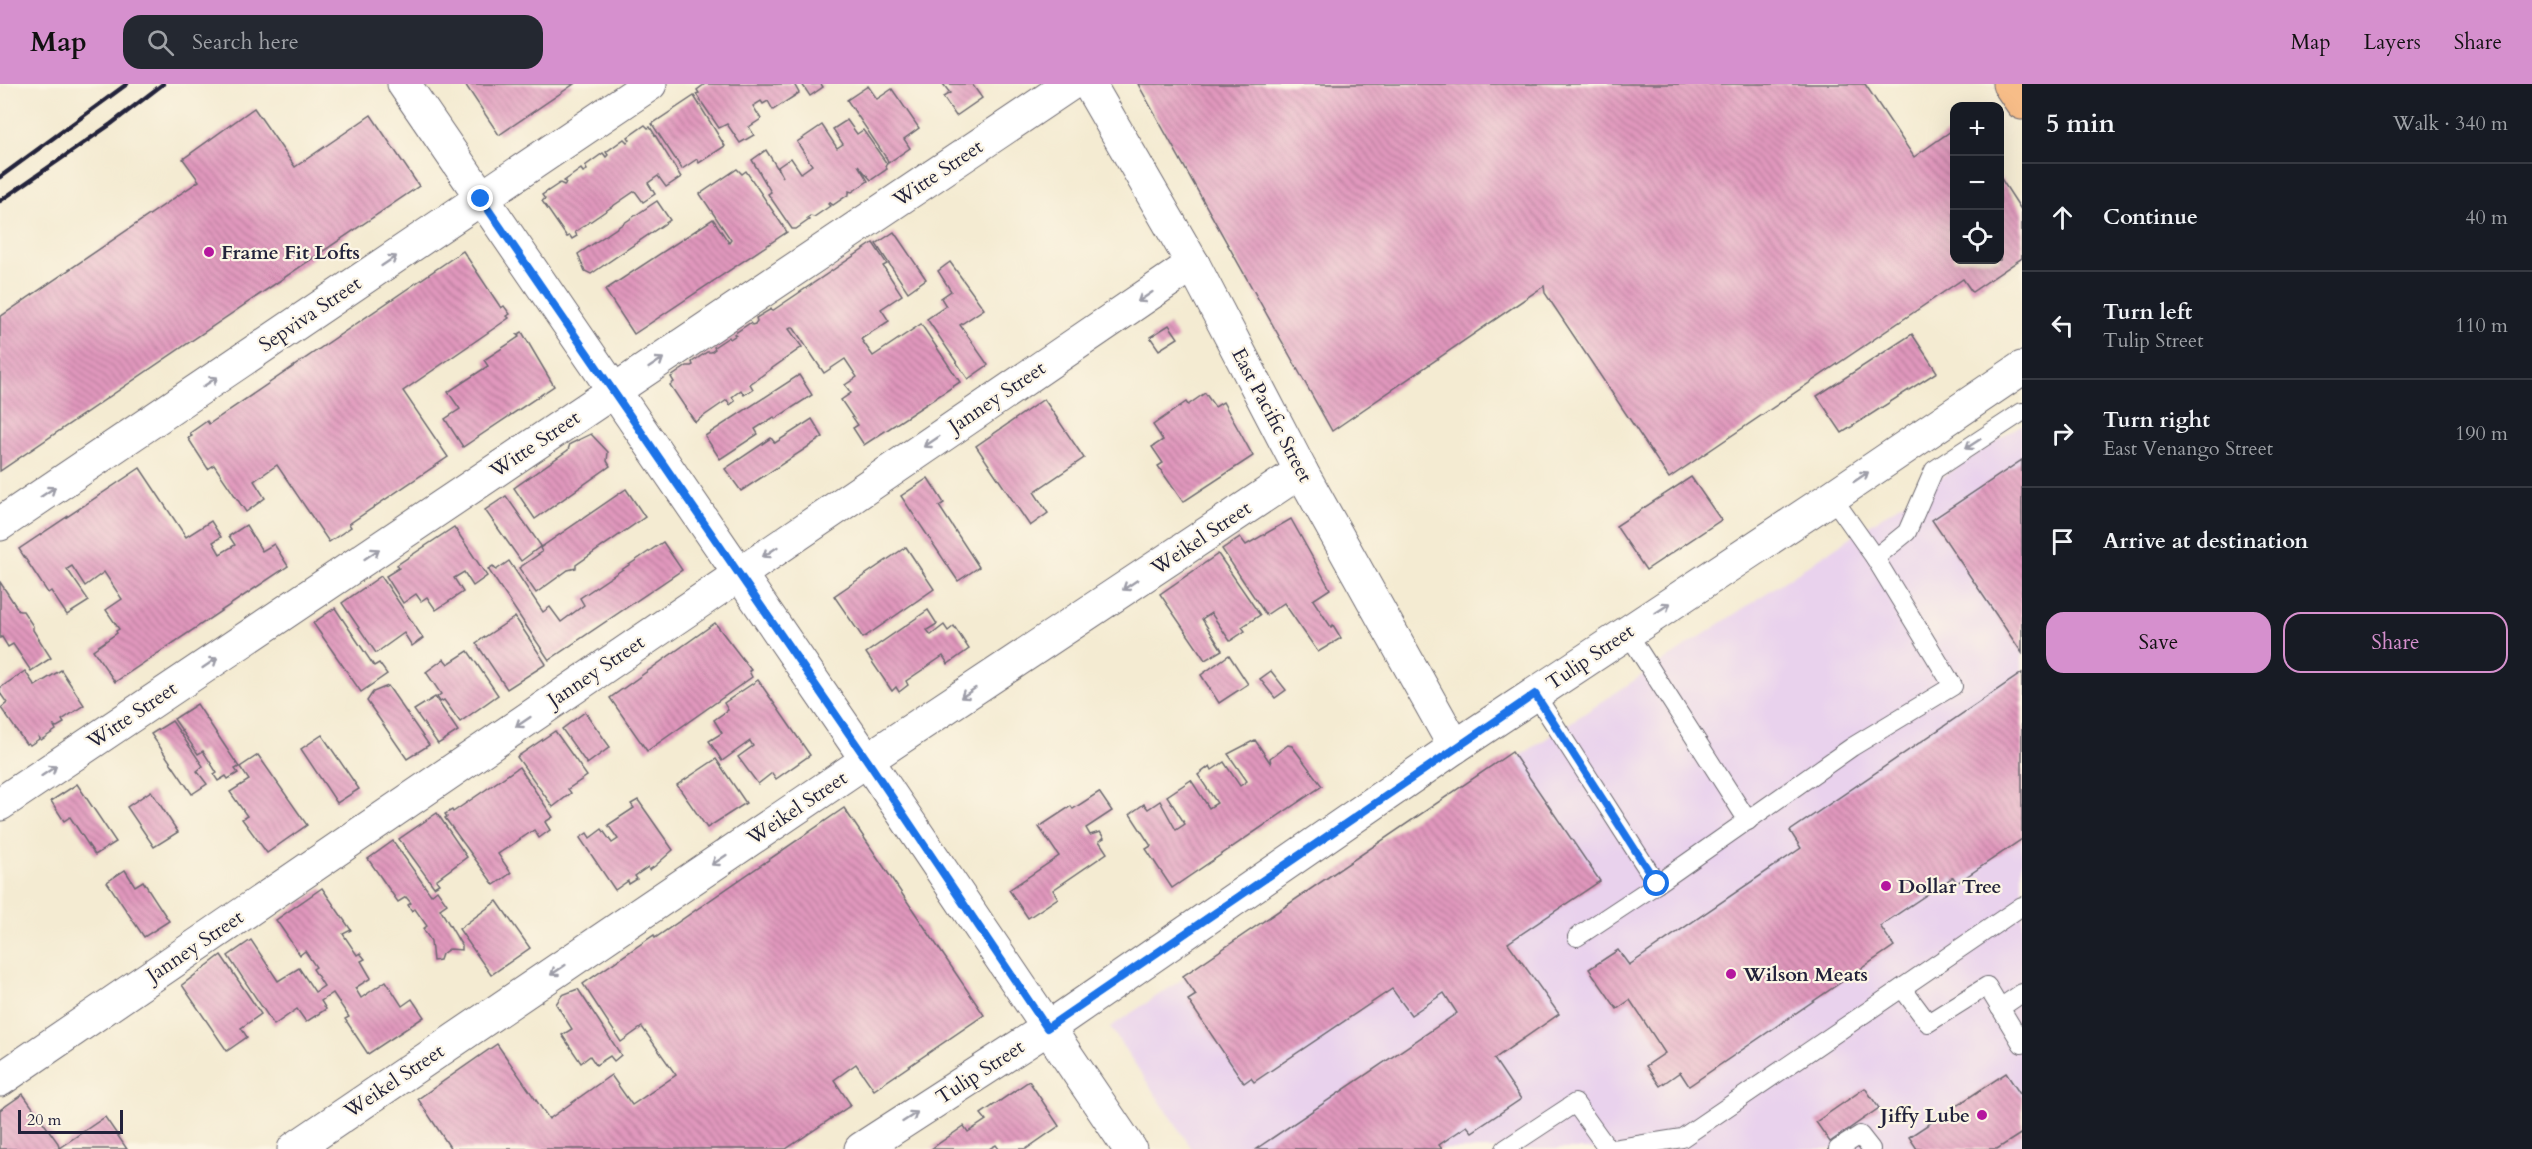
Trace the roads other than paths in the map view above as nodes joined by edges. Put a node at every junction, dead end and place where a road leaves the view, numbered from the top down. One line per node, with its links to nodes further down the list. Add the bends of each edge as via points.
1 (404, 84): 7 (street)
2 (650, 84): 7 (street, Sepviva Street)
3 (1070, 84): 10 (street, Witte Street, one-way to 3)
4 (1089, 84): 8 (street, East Pacific Street)
5 (2009, 84): 6 (main road)
6 (2022, 103)
7 (481, 199): 10 (street); 14 (street, Sepviva Street, one-way to 7)
8 (1193, 264): 12 (street, East Pacific Street); 16 (street, Janney Street, one-way to 16)
9 (2022, 368): 13 (street, Tulip Street, one-way to 9)
10 (615, 390): 16 (street); 21 (street, Witte Street, one-way to 10)
11 (2022, 412): 15 (lane, one-way to 15, via 1934,470 1907,532)
12 (1301, 471): 19 (street, East Pacific Street); 20 (street, Weikel Street, one-way to 20)
13 (1832, 497): 15 (lane); 17 (street, Tulip Street, one-way to 13)
14 (0, 524)
15 (1875, 558): 22 (lane, via 1953,686 1852,747)
16 (738, 573): 20 (street); 31 (street, Janney Street, one-way to 31)
17 (1627, 632): 18 (street, Tulip Street); 22 (lane)
18 (1535, 694): 19 (street, Tulip Street); 23 (lane)
19 (1455, 747): 29 (street, Tulip Street)
20 (867, 760): 29 (street); 32 (street, Weikel Street, one-way to 32)
21 (0, 804)
22 (1748, 821): 23 (lane)
23 (1657, 884): 25 (lane)
24 (2022, 906): 26 (lane)
25 (1577, 937)
26 (1902, 988): 28 (lane, via 1928,1023 1987,986); 37 (lane, via 1682,1137)
27 (2022, 993): 28 (lane)
28 (2000, 1008): 30 (lane)
29 (1047, 1028): 33 (street, Tulip Street, one-way to 29); 34 (street)
30 (2022, 1044)
31 (0, 1080)
32 (294, 1149)
33 (861, 1149)
34 (1130, 1149)
35 (1505, 1149): 36 (lane, via 1575,1103)
36 (1608, 1149)
37 (1613, 1149)
38 (1838, 1149): 39 (lane, via 1860,1135)
39 (1871, 1149)

